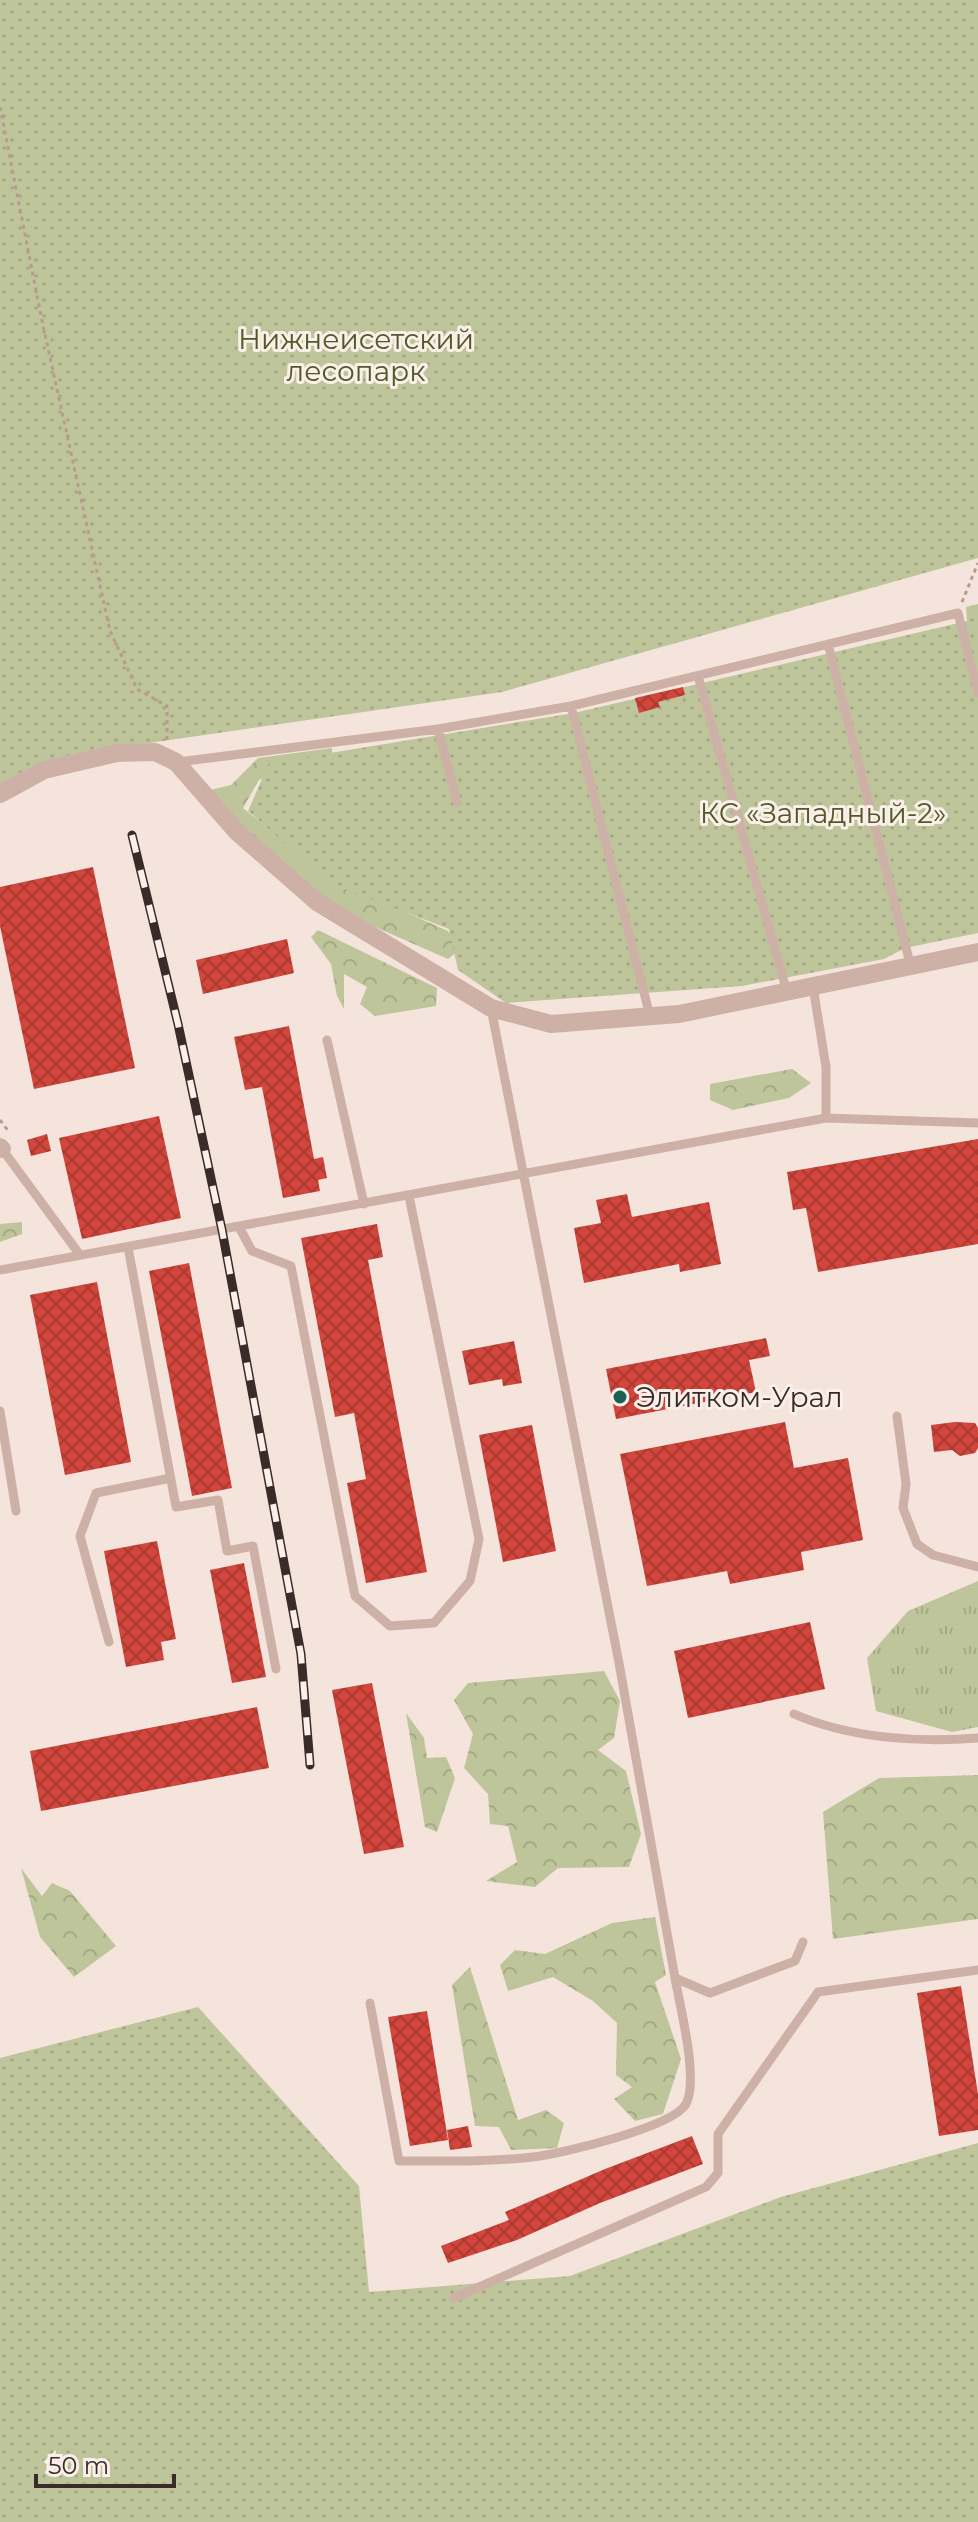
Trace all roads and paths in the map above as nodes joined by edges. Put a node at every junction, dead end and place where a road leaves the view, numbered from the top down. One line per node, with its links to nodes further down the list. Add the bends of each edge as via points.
1 (0, 107): 9 (path, via 110,631 137,689 167,706)
2 (978, 563): 3 (path)
3 (958, 613): 4 (lane); 6 (lane)
4 (828, 644): 5 (lane); 13 (lane)
5 (698, 676): 7 (lane); 15 (lane)
6 (978, 693)
7 (571, 706): 8 (lane); 17 (lane)
8 (438, 729): 9 (lane); 11 (lane)
9 (172, 760): 10 (street, via 155,752 117,753 44,770); 16 (street, via 237,832 317,902)
10 (0, 794)
11 (457, 802)
12 (978, 952): 13 (street)
13 (911, 967): 14 (street)
14 (813, 987): 15 (street); 19 (lane, via 826,1067)
15 (787, 992): 17 (street)
16 (491, 1008): 17 (street, via 551,1024); 22 (lane)
17 (650, 1016)
18 (327, 1040): 24 (lane)
19 (826, 1118): 20 (lane); 22 (lane)
20 (978, 1123)
21 (1, 1148): 27 (lane)
22 (525, 1175): 23 (lane); 40 (lane)
23 (409, 1196): 24 (lane); 25 (lane, via 479,1539 470,1581 434,1623 390,1626 355,1596 291,1266 252,1251)
24 (364, 1204): 25 (lane)
25 (239, 1227): 26 (lane)
26 (128, 1247): 27 (lane); 31 (lane)
27 (80, 1255): 28 (lane)
28 (0, 1270)
29 (0, 1411): 32 (lane)
30 (897, 1416): 33 (lane, via 906,1484 903,1508 917,1544 933,1555)
31 (171, 1478): 34 (lane, via 96,1493 80,1536); 35 (lane, via 176,1507 218,1500 227,1551 253,1546)
32 (16, 1511)
33 (978, 1567)
34 (109, 1642)
35 (276, 1669)
36 (794, 1714): 37 (lane, via 880,1737 934,1742)
37 (978, 1738)
38 (803, 1942): 40 (lane, via 795,1961 710,1993)
39 (978, 1970): 42 (lane, via 818,1992 718,2134 718,2173 706,2187)
40 (675, 1978): 41 (lane, via 693,2082 685,2106 667,2120 632,2133 535,2157 399,2161)
41 (370, 2003)
42 (454, 2298)

